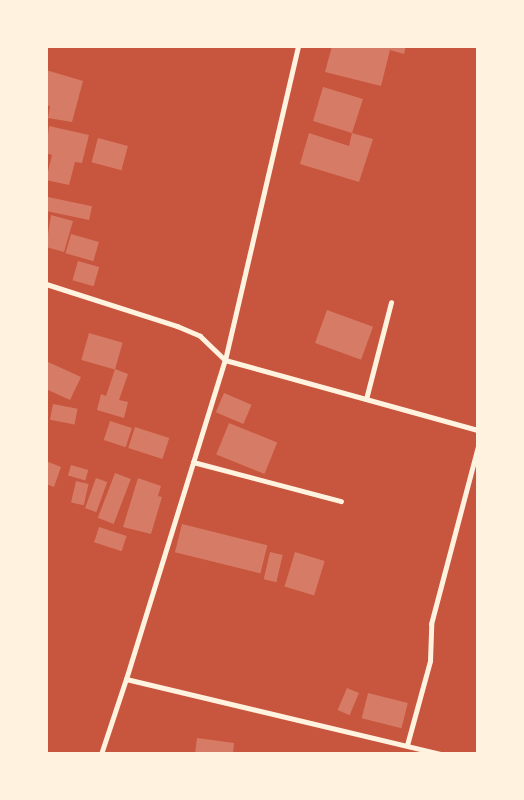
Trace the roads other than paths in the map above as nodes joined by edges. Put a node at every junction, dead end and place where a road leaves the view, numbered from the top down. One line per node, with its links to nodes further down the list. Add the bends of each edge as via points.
1 (298, 46): 4 (street)
2 (46, 284): 4 (street, via 177,326 200,336)
3 (391, 302): 5 (street)
4 (225, 360): 5 (street); 8 (street)
5 (366, 399): 6 (street)
6 (478, 430)
7 (478, 446): 11 (street, via 432,624 430,661)
8 (193, 462): 9 (street); 10 (street)
9 (341, 502)
10 (126, 679): 11 (street); 12 (street)
11 (407, 745): 13 (street)
12 (101, 754)
13 (441, 754)

